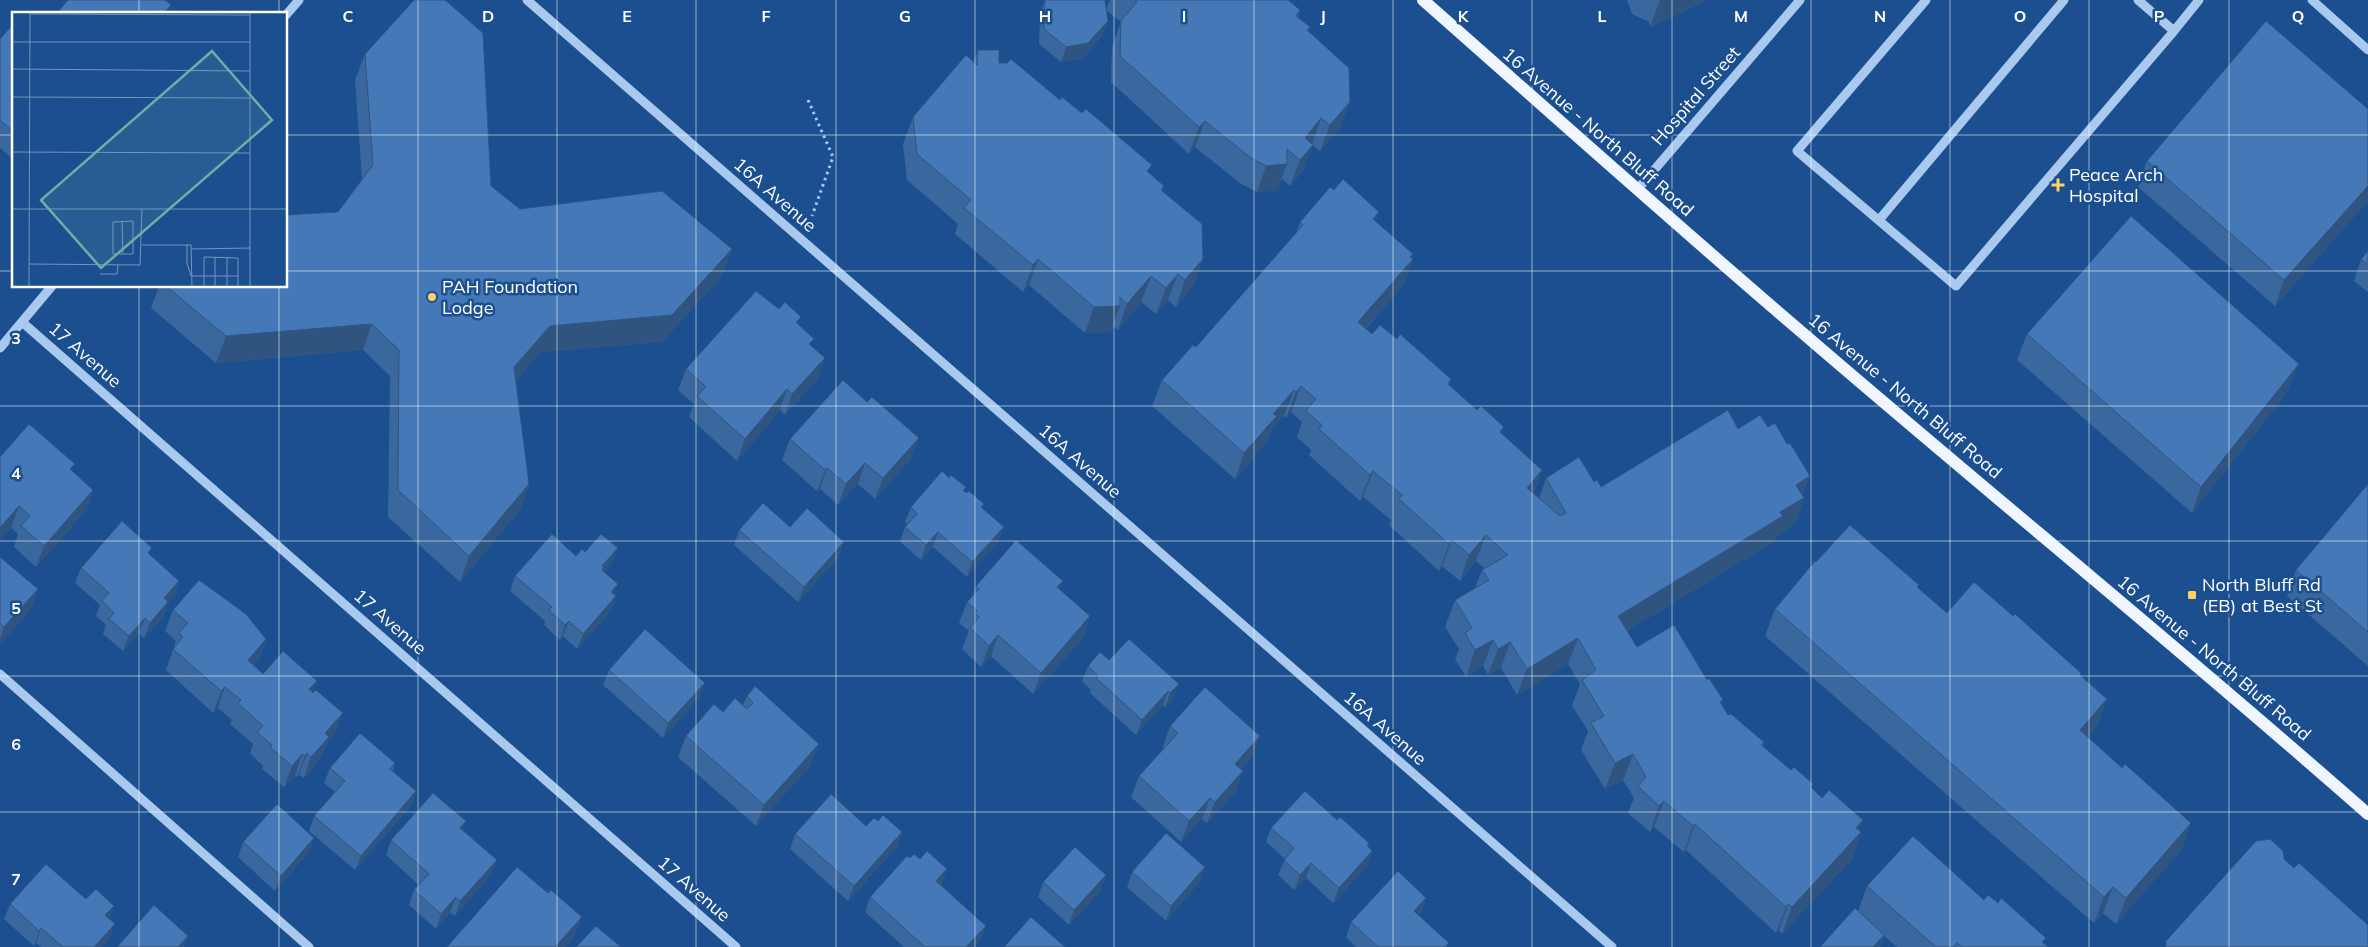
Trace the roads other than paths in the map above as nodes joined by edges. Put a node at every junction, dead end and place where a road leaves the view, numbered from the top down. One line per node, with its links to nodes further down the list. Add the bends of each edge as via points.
1 (300, 0): 10 (street)
2 (527, 0): 22 (street, 16A Avenue)
3 (1423, 0): 13 (main road, 16 Avenue - North Bluff Road)
4 (1800, 0): 13 (street, Hospital Street)
5 (1926, 0): 14 (street, via 1797,151)
6 (2064, 0): 14 (street)
7 (2138, 0): 11 (street)
8 (2199, 0): 11 (street)
9 (2312, 0): 12 (street)
10 (288, 13)
11 (2174, 32): 14 (street, via 1956,286)
12 (2368, 50)
13 (1637, 190): 19 (main road, 16 Avenue - North Bluff Road)
14 (1879, 220)
15 (50, 288): 16 (street)
16 (22, 322): 17 (street); 21 (street, 17 Avenue)
17 (0, 348)
18 (0, 674): 20 (street)
19 (2368, 814)
20 (309, 947)
21 (736, 947)
22 (1612, 947)

